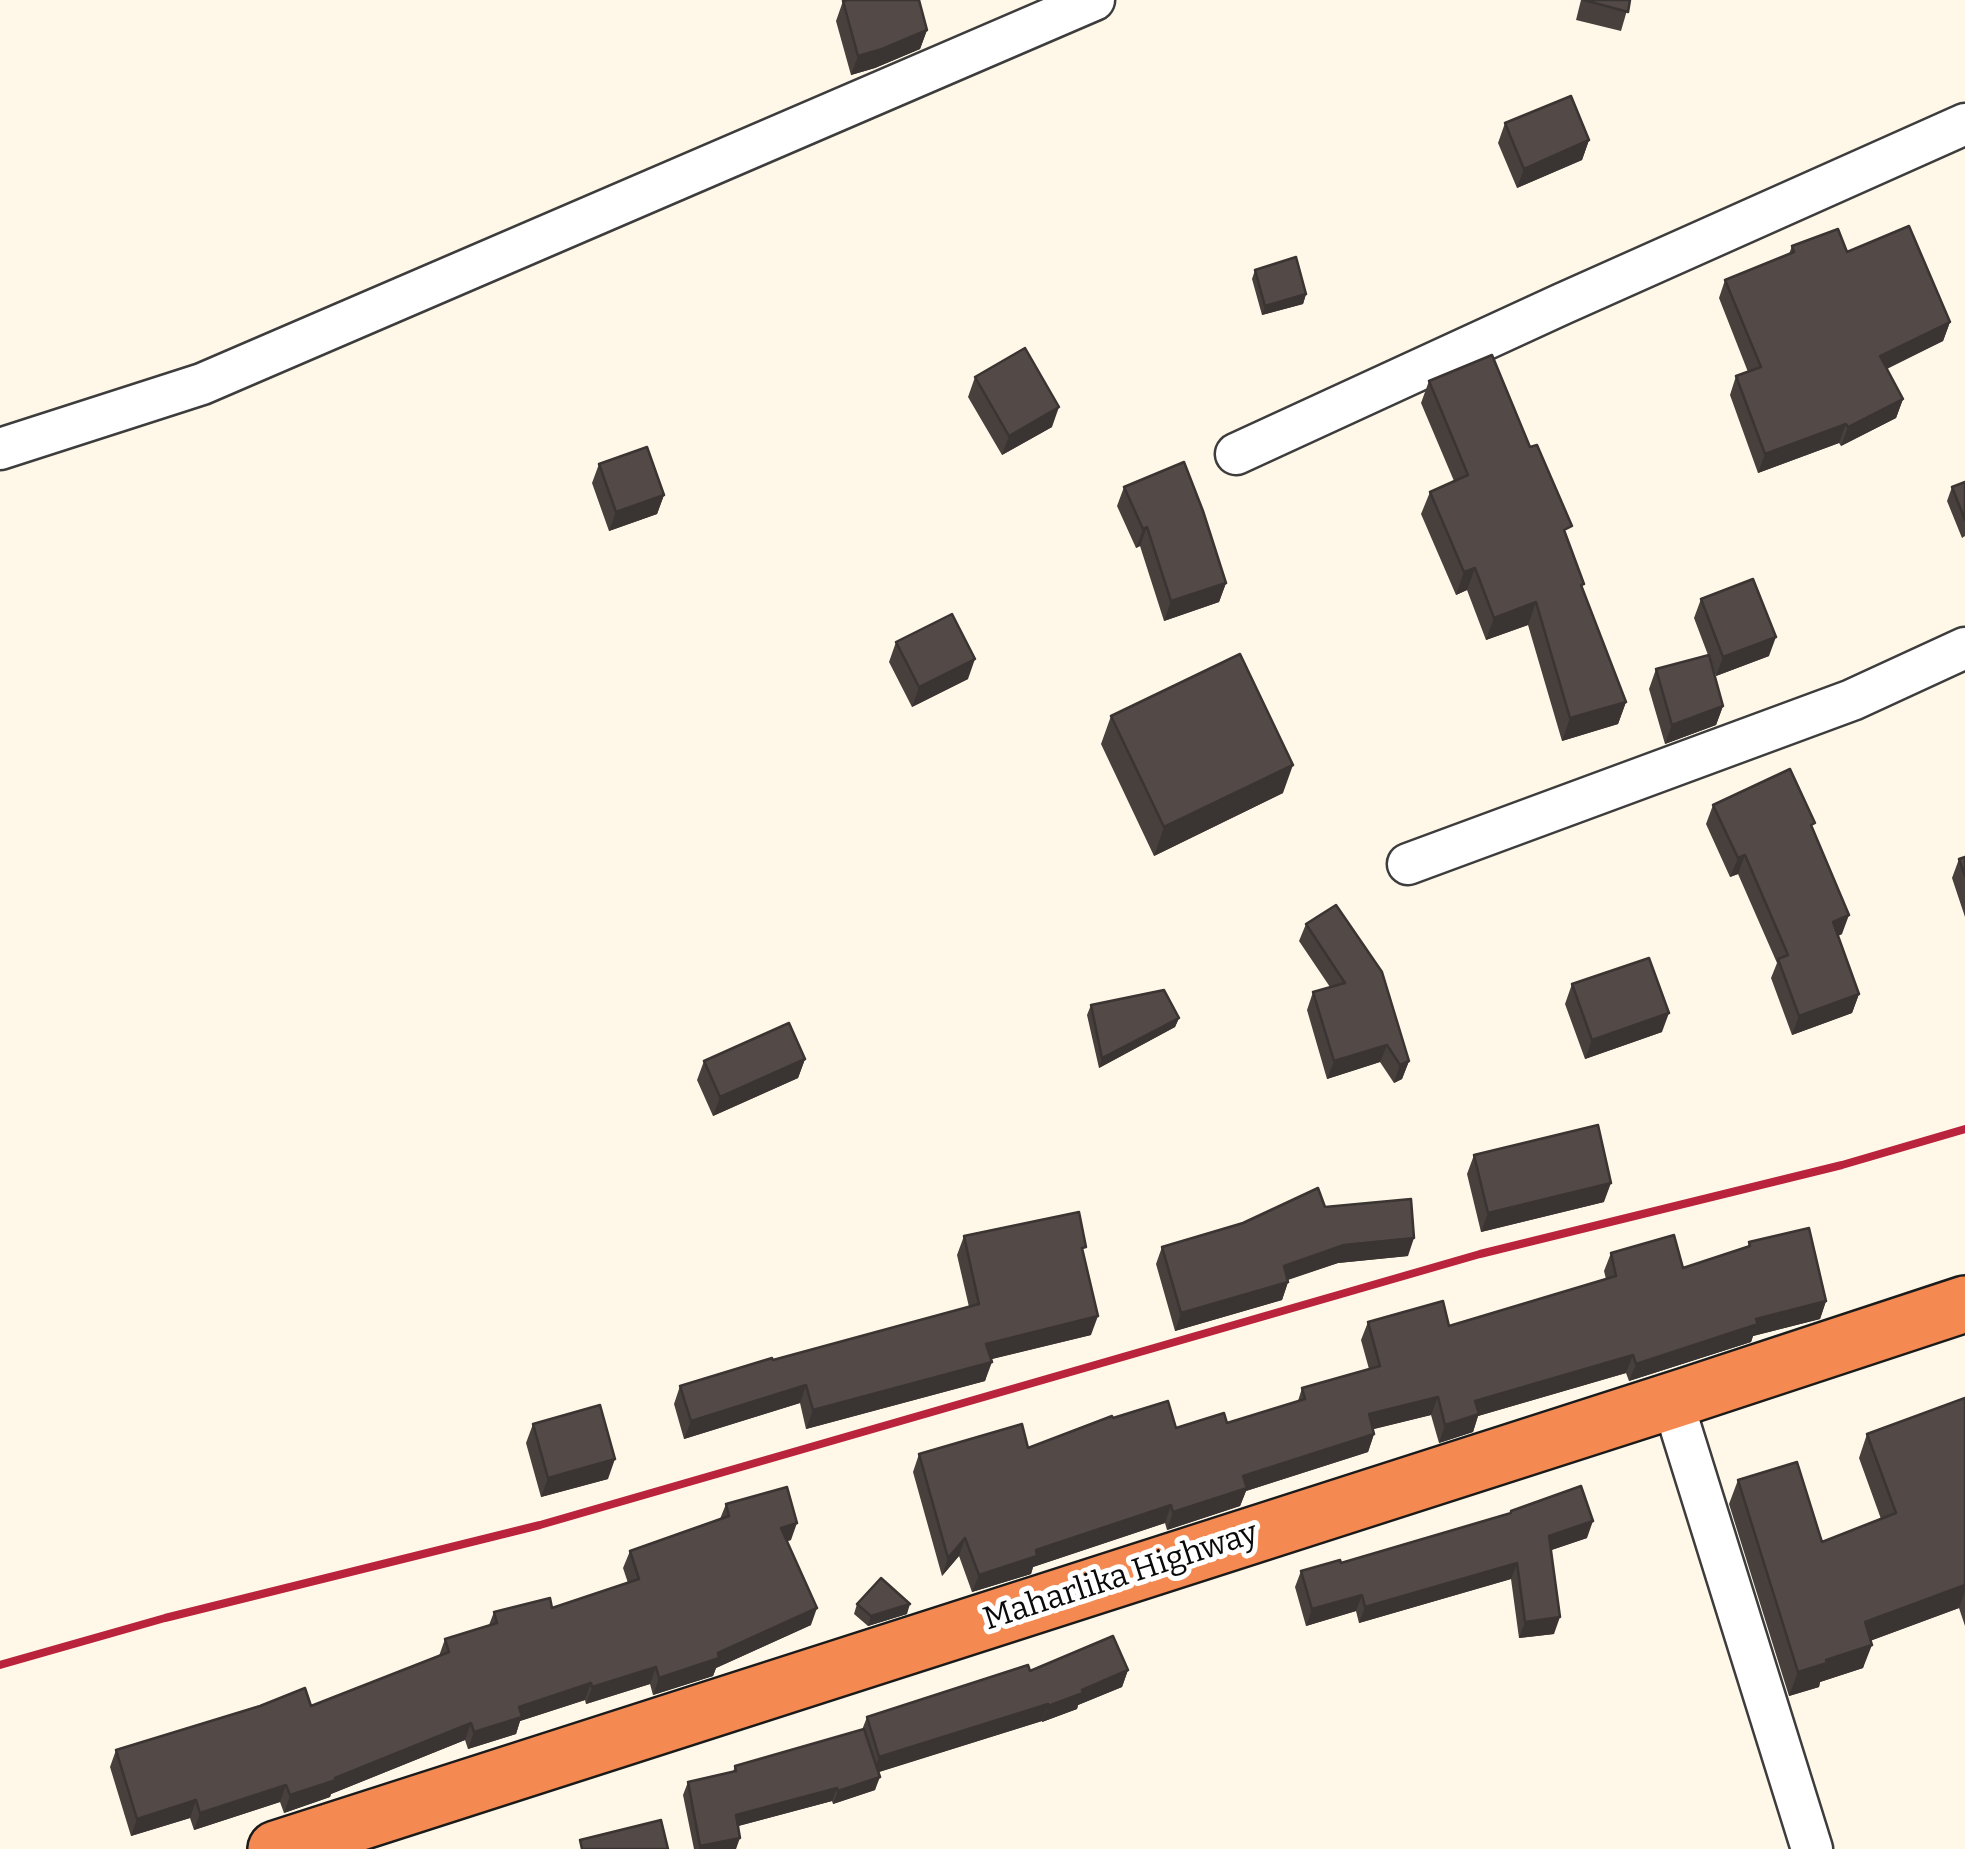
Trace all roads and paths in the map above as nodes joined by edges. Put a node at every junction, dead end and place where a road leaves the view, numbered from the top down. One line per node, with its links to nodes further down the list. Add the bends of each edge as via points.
1 (1094, 0): 3 (street, via 202,384)
2 (1965, 124): 4 (street)
3 (0, 449)
4 (1236, 454)
5 (1965, 648): 6 (street, via 1852,700)
6 (1408, 864)
7 (1965, 1304): 8 (highway, Maharlika Highway)
8 (1672, 1400): 9 (highway, Maharlika Highway); 10 (street)
9 (276, 1849)
10 (1812, 1849)

